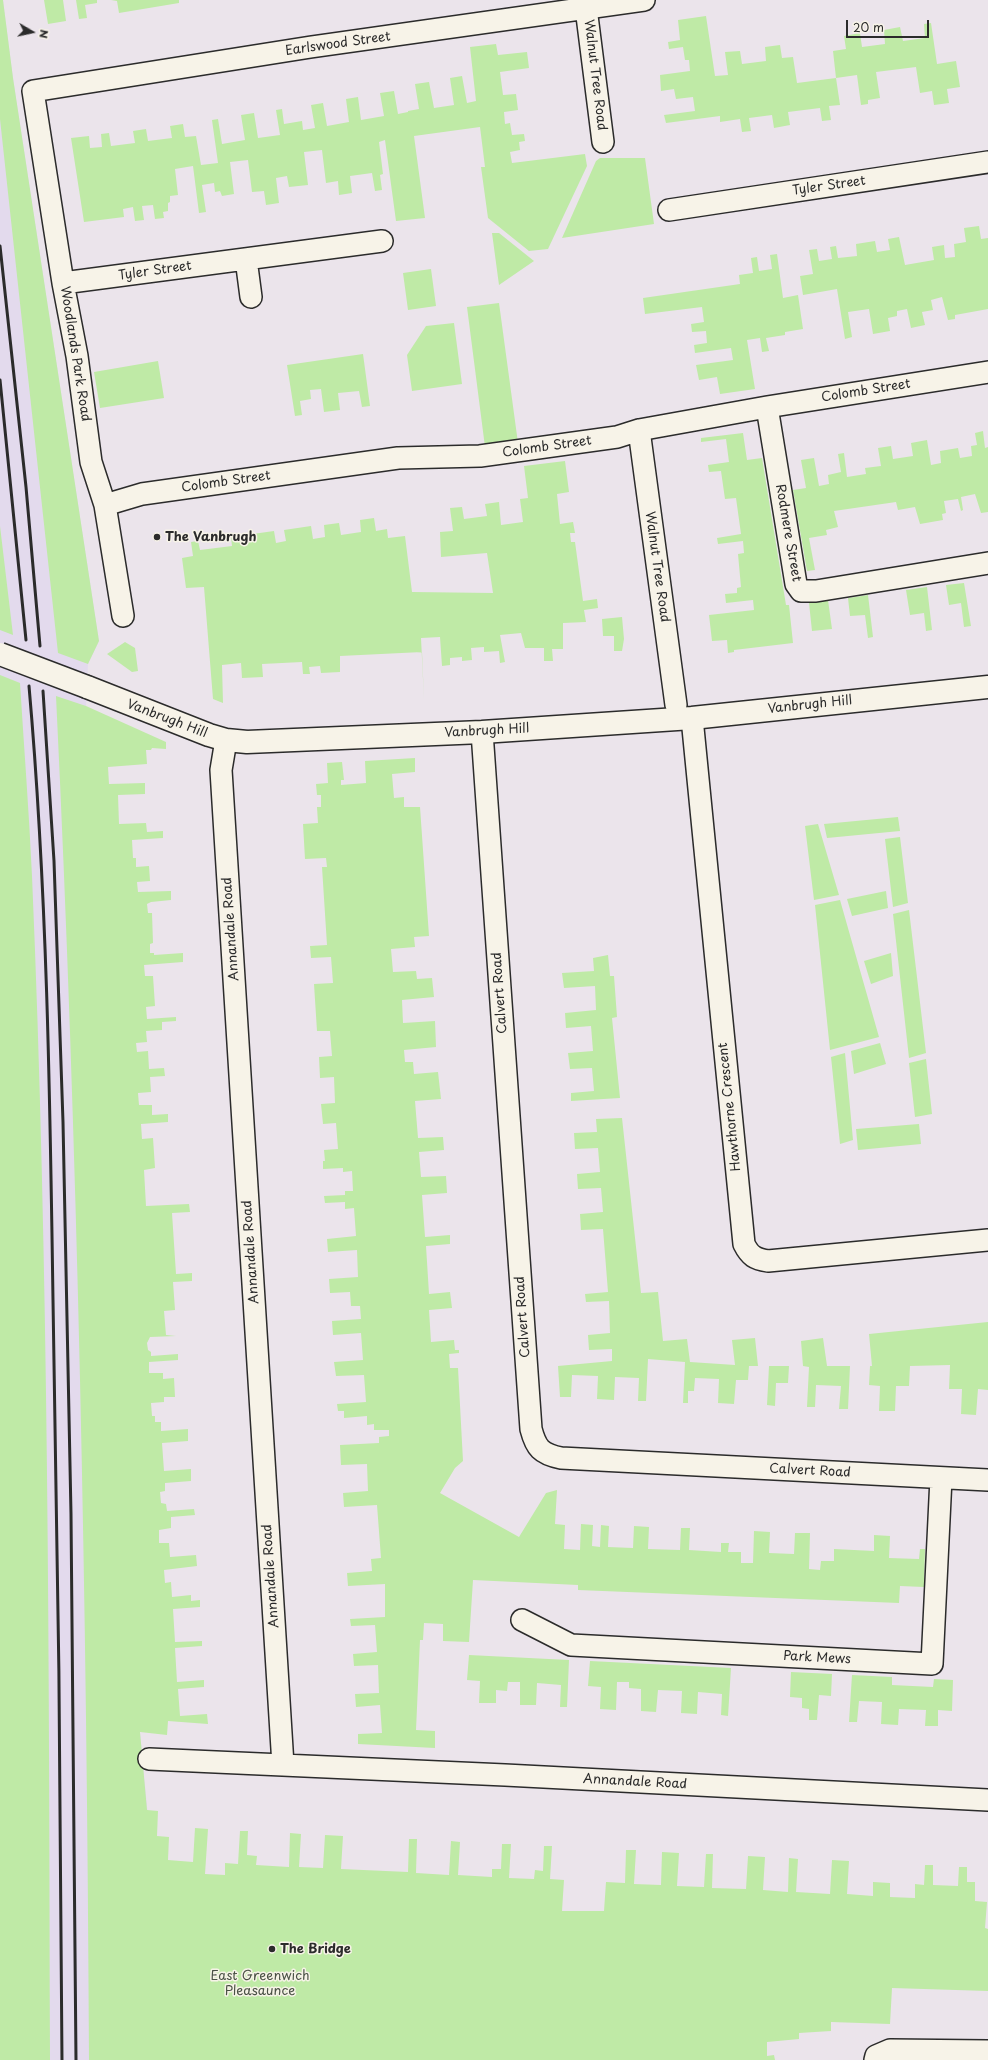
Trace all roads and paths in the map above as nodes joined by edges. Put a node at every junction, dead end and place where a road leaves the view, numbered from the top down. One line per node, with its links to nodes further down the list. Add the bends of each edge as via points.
1 (644, 0): 2 (street, Earlswood Street)
2 (586, 8): 3 (street, Earlswood Street, via 311,47); 4 (street, Walnut Tree Road)
3 (33, 91): 9 (street, Woodlands Park Road)
4 (603, 142)
5 (988, 162): 6 (street, Tyler Street)
6 (669, 210)
7 (382, 241): 8 (street, Tyler Street)
8 (246, 259): 9 (street, Tyler Street); 10 (street)
9 (63, 283): 14 (street, Woodlands Park Road, via 77,356 91,462)
10 (251, 297)
11 (988, 372): 12 (street, Colomb Street)
12 (767, 407): 13 (street, Colomb Street); 15 (street, Rodmere Street, via 796,584 800,591)
13 (639, 430): 14 (street, Colomb Street, via 617,437 480,456 398,458 150,492); 19 (street, Walnut Tree Road)
14 (105, 505): 16 (street, Woodlands Park Road)
15 (987, 568)
16 (123, 616)
17 (0, 654): 21 (street, Vanbrugh Hill, bridge)
18 (988, 687): 19 (street, Vanbrugh Hill)
19 (684, 711): 20 (street, Vanbrugh Hill); 22 (street, Hawthorne Crescent, via 744,1244 749,1254 756,1259 768,1261)
20 (482, 732): 21 (street, Vanbrugh Hill, via 268,742); 23 (street, Calvert Road, via 531,1429 535,1442 548,1455 561,1458)
21 (226, 740): 27 (street, Annandale Road, via 221,770)
22 (988, 1240)
23 (941, 1478): 24 (street, Calvert Road); 25 (street, Park Mews, via 932,1664 571,1645)
24 (988, 1480)
25 (522, 1620)
26 (149, 1760): 27 (street, Annandale Road)
27 (283, 1765): 28 (street, Annandale Road)
28 (988, 1800)
29 (988, 2051): 30 (street, via 890,2050 876,2056)
30 (875, 2060)

